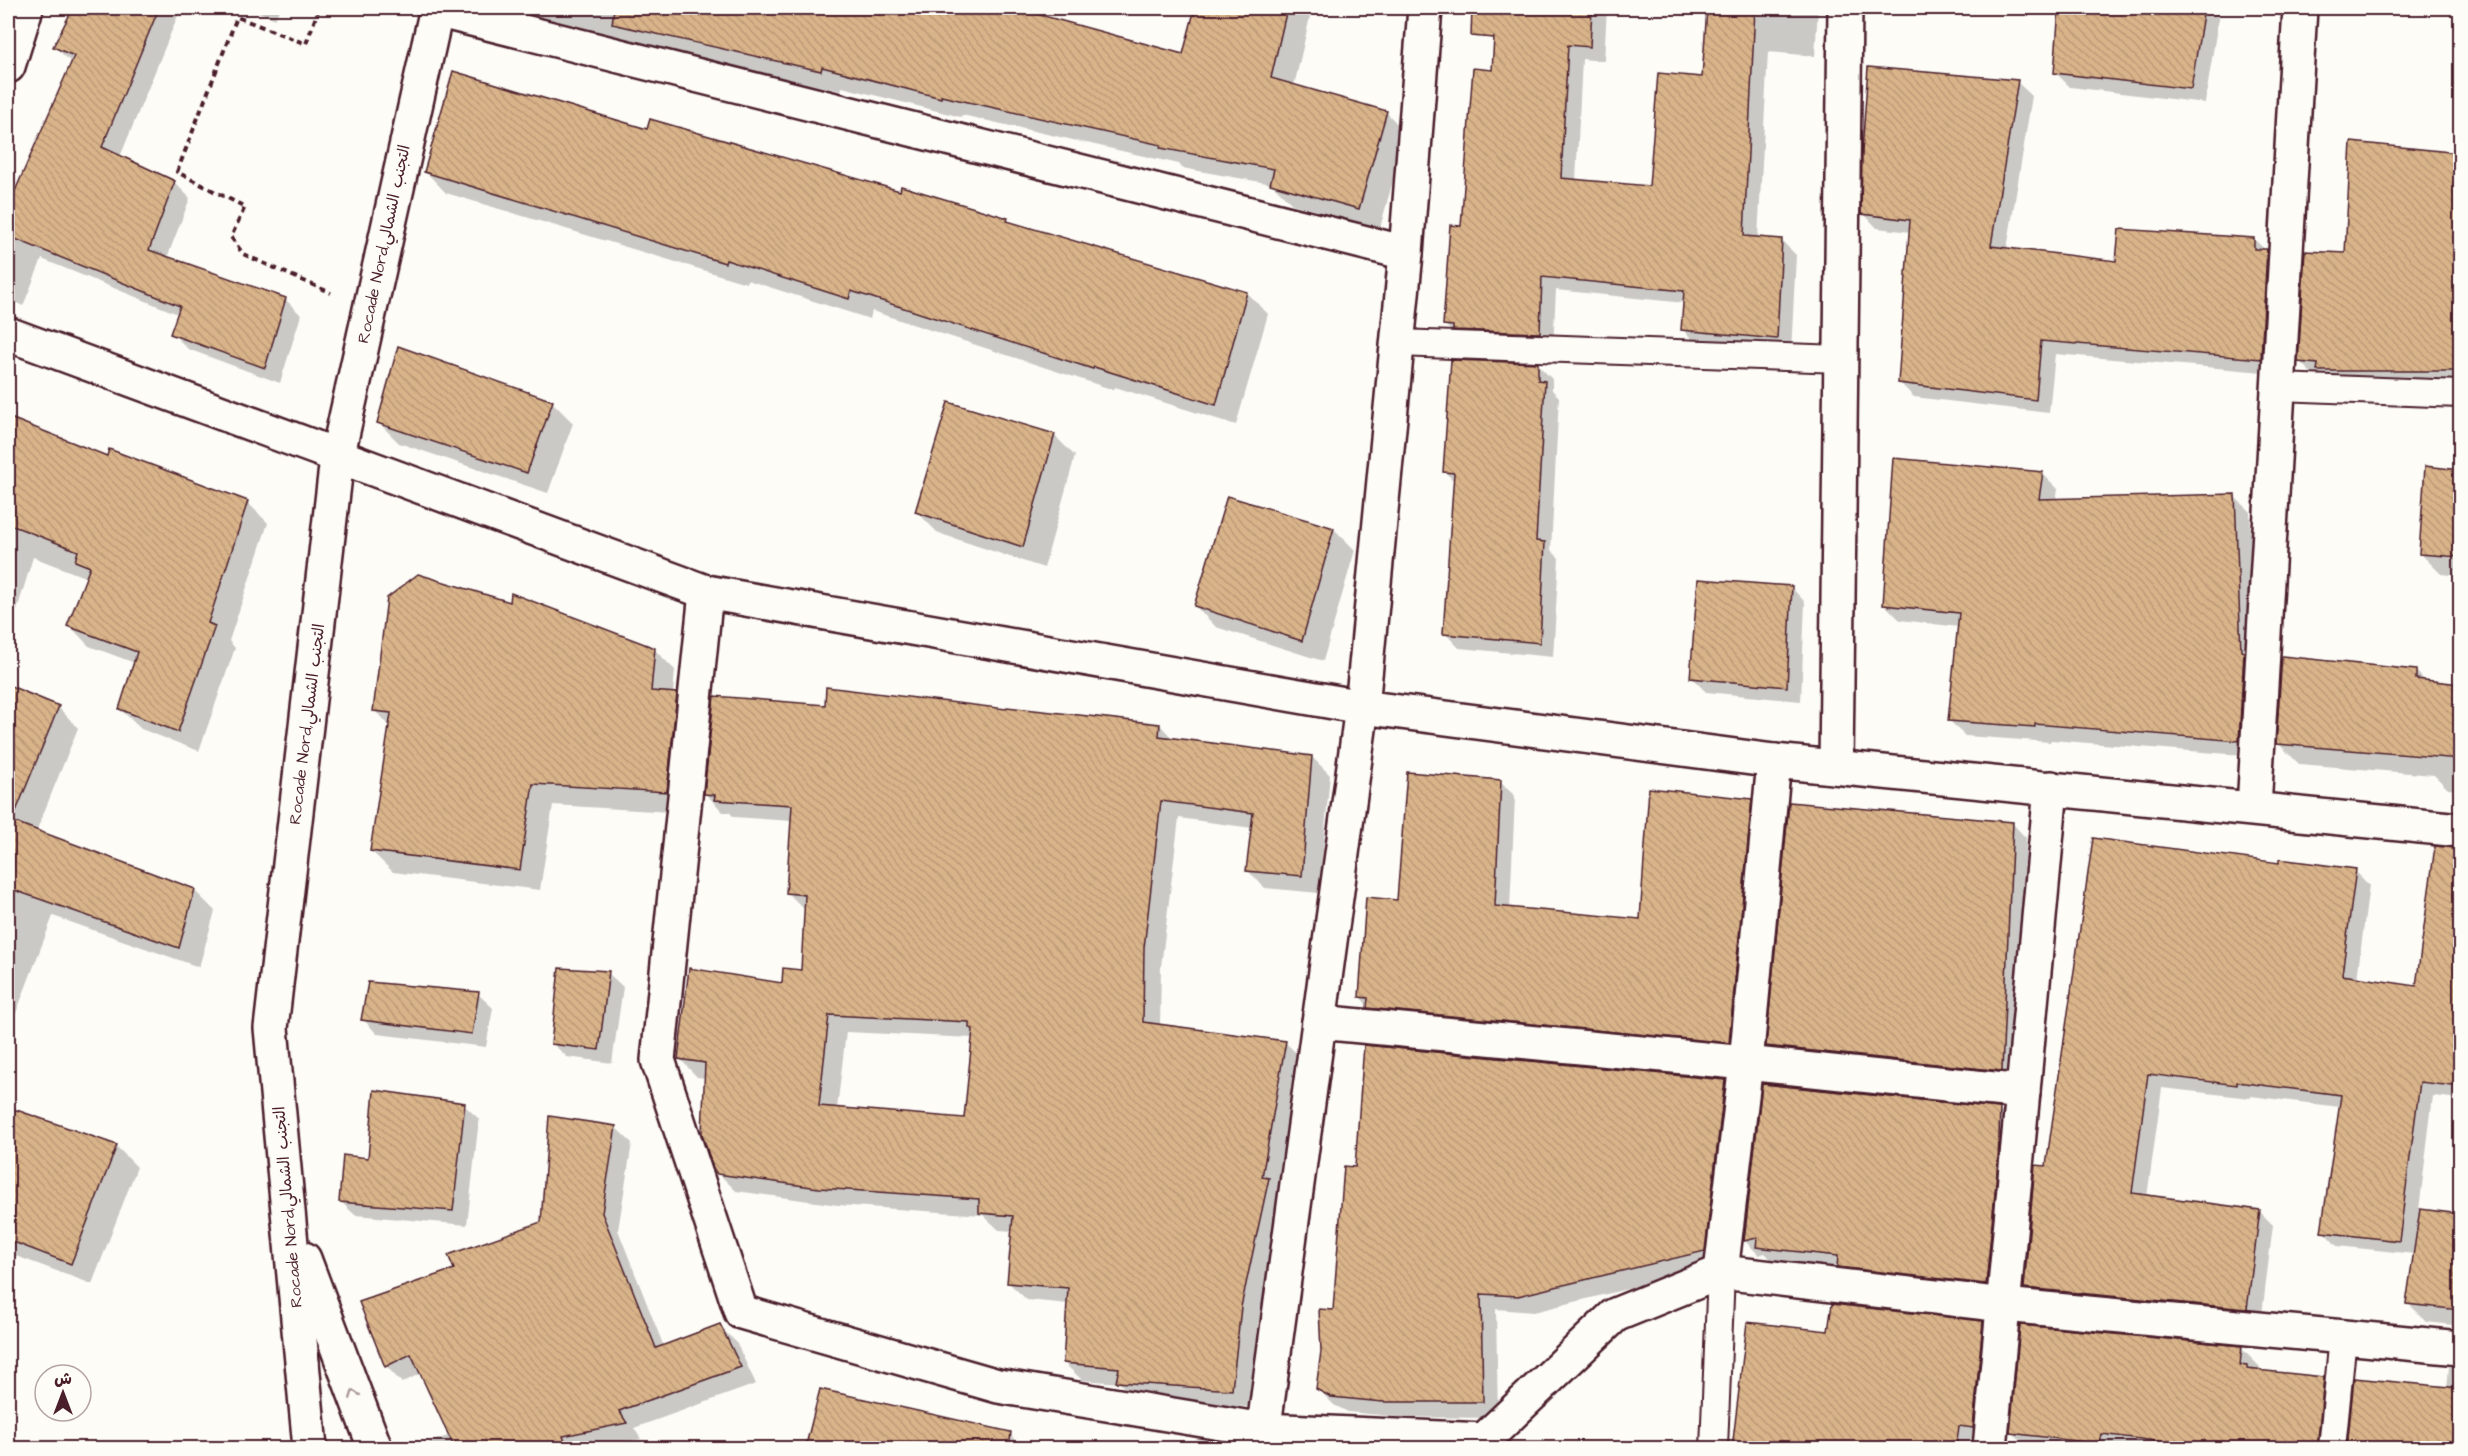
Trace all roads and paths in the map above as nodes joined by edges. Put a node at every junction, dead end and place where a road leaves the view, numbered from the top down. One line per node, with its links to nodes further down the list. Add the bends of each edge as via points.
1 (26, 8): 7 (street)
2 (320, 8): 9 (path, via 306,44 237,17 177,172 245,207 231,237 243,254)
3 (1425, 8): 8 (street)
4 (1845, 8): 12 (street)
5 (2300, 8): 13 (street)
6 (436, 9): 8 (street); 9 (street, Rocade Nord,التجنب الشمالي)
7 (8, 66)
8 (1406, 253): 11 (street)
9 (370, 309): 15 (street, Rocade Nord,التجنب الشمالي)
10 (8, 334): 15 (street)
11 (1398, 343): 12 (lane); 17 (street)
12 (1841, 359): 19 (street)
13 (2278, 387): 14 (lane); 21 (street)
14 (2460, 394)
15 (337, 458): 16 (street); 26 (street, Rocade Nord,التجنب الشمالي, via 272,1028)
16 (706, 592): 17 (street); 31 (street, via 658,1060 741,1312 998,1386)
17 (1362, 707): 18 (street); 23 (street)
18 (1774, 761): 19 (street); 24 (street)
19 (1836, 767): 20 (street)
20 (2051, 788): 21 (street); 25 (street)
21 (2254, 808): 22 (street)
22 (2460, 830)
23 (1319, 1022): 24 (street); 31 (street)
24 (1746, 1063): 25 (street); 27 (street)
25 (2023, 1092): 28 (street)
26 (289, 1219): 32 (street, Rocade Nord,التجنب الشمالي); 33 (street, one-way to 26)
27 (1720, 1272): 28 (street); 31 (street, via 1615,1315 1484,1440); 34 (lane)
28 (2004, 1305): 29 (street); 35 (street)
29 (2343, 1337): 30 (street); 36 (lane)
30 (2460, 1348)
31 (1262, 1439)
32 (310, 1449)
33 (375, 1449)
34 (1714, 1449)
35 (1990, 1449)
36 (2332, 1449)

